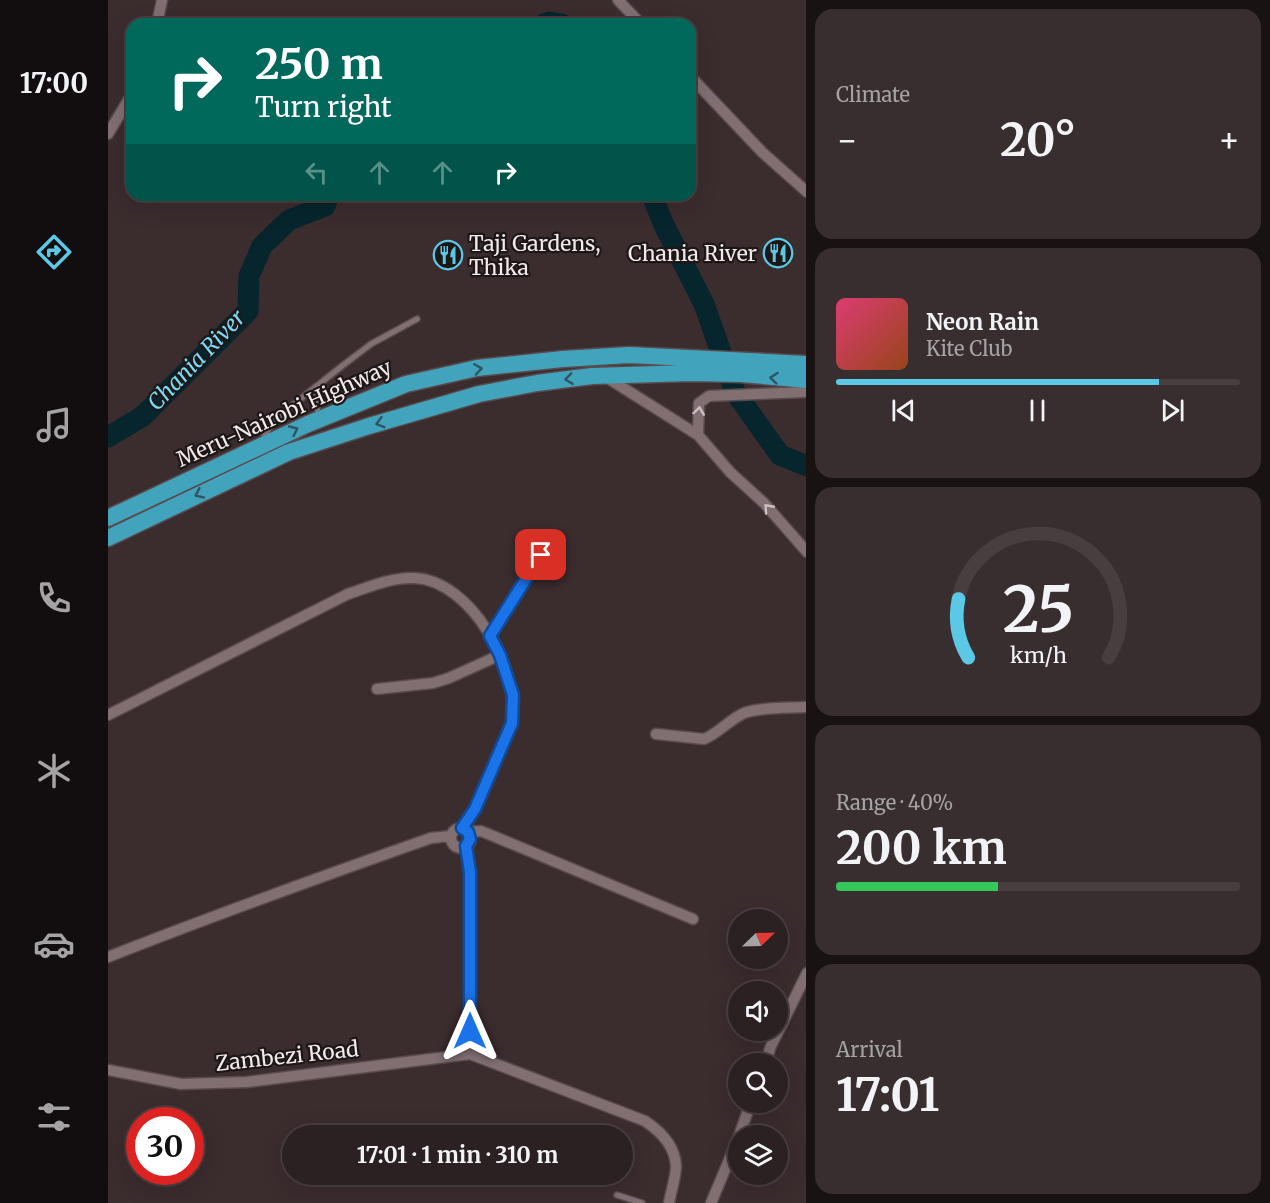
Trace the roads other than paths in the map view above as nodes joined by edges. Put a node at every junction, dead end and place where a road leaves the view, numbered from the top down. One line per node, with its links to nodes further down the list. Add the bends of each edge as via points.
1 (162, 0): 3 (street)
2 (618, 0): 4 (street)
3 (158, 18)
4 (635, 18)
5 (696, 82): 8 (street, via 762,152)
6 (126, 104): 7 (street)
7 (108, 134)
8 (806, 191)
9 (417, 319): 15 (lane, via 371,344)
10 (806, 364): 12 (highway, Meru-Nairobi Highway)
11 (689, 365): 12 (highway, Meru-Nairobi Highway); 13 (highway, Meru-Nairobi Highway); 17 (highway, Meru-Nairobi Highway, one-way to 11, via 406,384 477,368 629,355)
12 (742, 367): 14 (highway, Meru-Nairobi Highway, one-way to 12)
13 (606, 377): 18 (street); 21 (highway, Meru-Nairobi Highway, one-way to 21, via 537,382 479,394 369,426 289,452)
14 (806, 380)
15 (317, 387): 17 (lane); 19 (lane, via 272,424)
16 (806, 392): 18 (street, one-way to 16, via 699,403 705,398)
17 (320, 418): 19 (highway, Meru-Nairobi Highway, one-way to 17)
18 (698, 435): 22 (street, one-way to 18)
19 (257, 447): 20 (highway, Meru-Nairobi Highway)
20 (108, 518)
21 (108, 538)
22 (806, 551)
23 (541, 555): 24 (lane)
24 (490, 636): 25 (street); 28 (street, via 467,604 438,584 415,578 387,581 348,594)
25 (500, 655): 26 (street, via 433,683); 30 (street, via 513,695 512,723)
26 (377, 689)
27 (806, 707): 29 (street, via 744,714 704,739)
28 (108, 716)
29 (656, 734)
30 (465, 830): 31 (street, via 455,830); 32 (street, via 470,839); 33 (street, via 481,831)
31 (451, 836): 32 (street, via 456,846); 34 (street, via 431,838 300,884)
32 (466, 846): 37 (street, via 470,872)
33 (693, 919)
34 (108, 957)
35 (806, 975): 36 (street)
36 (769, 1053)
37 (470, 1054): 38 (street, Zambezi Road, via 215,1084 180,1084); 42 (street, via 658,1129 672,1148 676,1166)
38 (108, 1070)
39 (728, 1163): 43 (street)
40 (617, 1195): 41 (lane)
41 (642, 1203)
42 (669, 1203)
43 (711, 1203)

